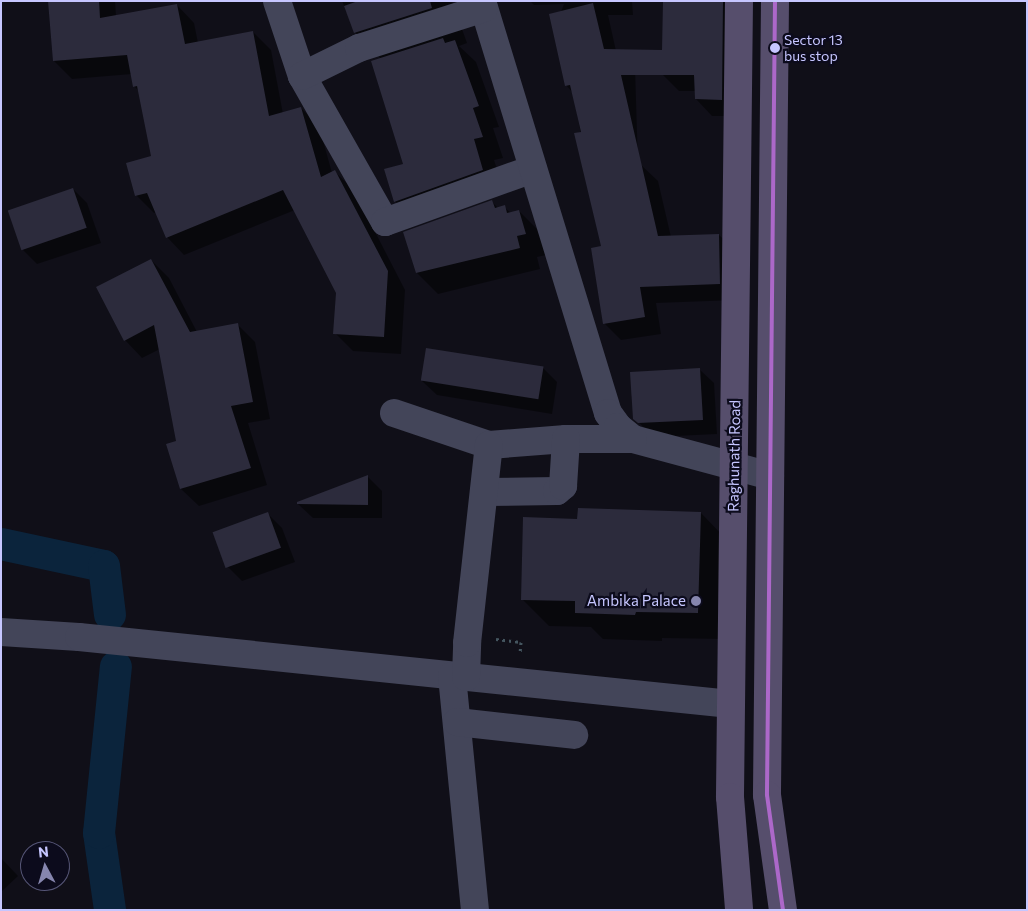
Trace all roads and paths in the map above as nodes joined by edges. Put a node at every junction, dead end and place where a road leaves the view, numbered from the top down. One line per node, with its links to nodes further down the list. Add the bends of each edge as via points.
1 (277, 1): 5 (street)
2 (739, 1): 11 (main road, Raghunath Road)
3 (775, 1): 12 (main road)
4 (483, 5): 5 (street, via 359,48); 6 (street)
5 (302, 76): 6 (street, via 385,222)
6 (533, 169): 9 (street, via 608,413)
7 (394, 414): 10 (street)
8 (566, 439): 9 (street); 10 (street); 13 (street, via 564,486 557,491)
9 (633, 439): 11 (street)
10 (489, 445): 13 (street)
11 (734, 464): 12 (street); 16 (main road, Raghunath Road)
12 (770, 476): 19 (main road)
13 (484, 492): 15 (street, via 467,643)
14 (1, 632): 15 (street)
15 (459, 676): 16 (street); 17 (street)
16 (731, 704): 20 (main road, Raghunath Road)
17 (457, 722): 18 (street); 21 (street)
18 (574, 735)
19 (767, 795): 20 (main road); 23 (main road)
20 (730, 797): 22 (main road, Raghunath Road)
21 (475, 910)
22 (739, 910)
23 (783, 910)

